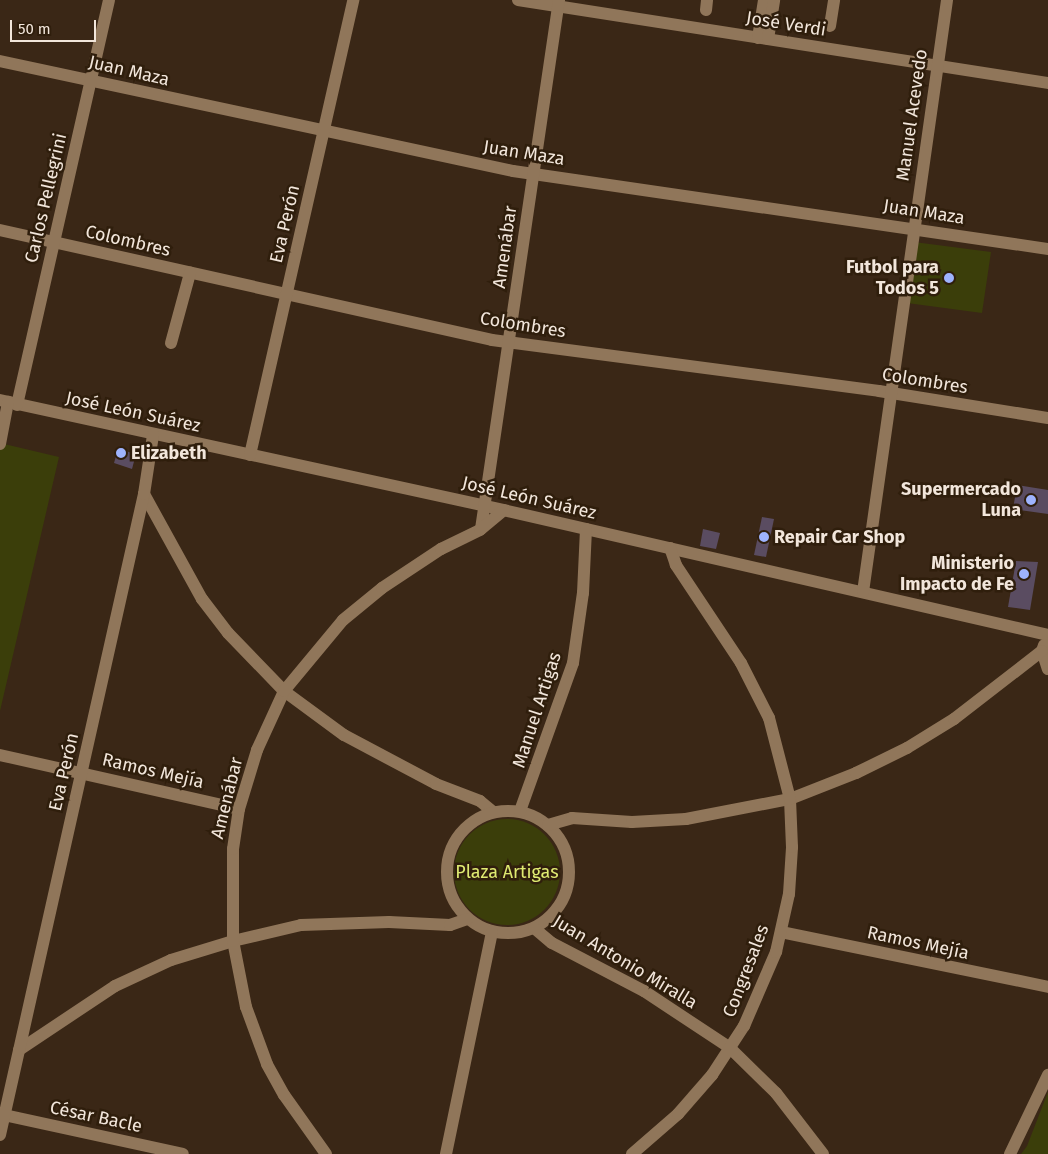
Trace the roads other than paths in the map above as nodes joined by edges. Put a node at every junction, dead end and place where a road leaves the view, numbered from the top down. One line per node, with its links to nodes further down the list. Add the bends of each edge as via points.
1 (109, 0): 13 (street, Carlos Pellegrini)
2 (353, 0): 15 (street, Eva Perón)
3 (518, 0): 8 (street, José Verdi)
4 (764, 0): 10 (street)
5 (774, 0): 10 (street)
6 (834, 0): 9 (street)
7 (947, 0): 12 (street, Manuel Acevedo)
8 (558, 4): 10 (street, José Verdi); 16 (street, Amenábar)
9 (830, 26)
10 (763, 38): 12 (street, José Verdi)
11 (0, 61): 13 (street, Juan Maza)
12 (937, 65): 14 (street, José Verdi); 17 (street, Manuel Acevedo)
13 (91, 80): 15 (street, Juan Maza); 19 (street, Carlos Pellegrini)
14 (1048, 83)
15 (324, 133): 16 (street, Juan Maza); 22 (street, Eva Perón)
16 (532, 173): 17 (street, Juan Maza); 24 (street, Amenábar)
17 (914, 228): 20 (street, Juan Maza); 25 (street, Manuel Acevedo)
18 (0, 230): 19 (street, Colombres)
19 (54, 242): 21 (street, Colombres); 26 (street, Carlos Pellegrini)
20 (1048, 249)
21 (190, 273): 22 (street, Colombres); 23 (street)
22 (287, 295): 24 (street, Colombres); 30 (street, Eva Perón)
23 (171, 343)
24 (510, 343): 25 (street, Colombres); 32 (street, Amenábar)
25 (891, 394): 27 (street, Colombres); 37 (street, Manuel Acevedo)
26 (8, 402): 28 (street, José León Suárez); 29 (street, Carlos Pellegrini)
27 (1048, 418)
28 (153, 435): 30 (street, José León Suárez); 31 (street, Eva Perón)
29 (0, 444)
30 (250, 455): 32 (street, José León Suárez)
31 (144, 494): 41 (street, via 202,599 228,633); 43 (street, Eva Perón)
32 (486, 506): 33 (street, José León Suárez); 34 (street, Amenábar)
33 (504, 510): 34 (street, Amenábar); 35 (street, José León Suárez)
34 (481, 529): 41 (street, Amenábar, via 441,549 382,588 344,620)
35 (586, 529): 36 (street, José León Suárez); 46 (street, Manuel Artigas, via 583,593 573,663)
36 (670, 548): 37 (street, José León Suárez); 44 (street, Congresales, via 676,565 755,686 778,746)
37 (863, 592): 38 (street, José León Suárez)
38 (1047, 635): 39 (street)
39 (1042, 651): 40 (street); 44 (street, via 954,719 906,748 856,773)
40 (1048, 669)
41 (284, 691): 45 (street, Amenábar, via 257,750); 47 (street, via 344,736 436,784 480,801)
42 (0, 755): 43 (street, Ramos Mejía)
43 (82, 773): 45 (street, Ramos Mejía); 56 (street, Eva Perón)
44 (790, 799): 48 (street, via 686,819 632,822 572,818); 52 (street, Congresales, via 792,847 789,894)
45 (239, 809): 53 (street, Amenábar, via 232,849)
46 (520, 811): 47 (street); 48 (street)
47 (493, 812): 49 (street, via 464,828 448,857 449,890)
48 (548, 825): 50 (street, via 566,851 570,866 568,885 562,903 550,918)
49 (467, 919): 51 (street); 53 (street, via 450,925 389,922 301,925)
50 (534, 928): 51 (street, via 513,934); 55 (street, Juan Antonio Miralla, via 552,944 644,991)
51 (492, 932): 62 (street)
52 (781, 932): 54 (street, Ramos Mejía); 55 (street, Congresales, via 744,1026)
53 (233, 940): 56 (street, via 172,960 115,986); 61 (street, Amenábar, via 246,1007 264,1057 284,1095)
54 (1048, 987)
55 (730, 1048): 63 (street, Congresales, via 712,1076 678,1114); 64 (street, Juan Antonio Miralla, via 776,1093)
56 (19, 1050): 58 (street, Eva Perón)
57 (1048, 1075): 65 (street)
58 (2, 1114): 59 (street, Eva Perón); 60 (street, César Bacle)
59 (0, 1135)
60 (184, 1154)
61 (326, 1154)
62 (446, 1154)
63 (632, 1154)
64 (823, 1154)
65 (1010, 1154)

